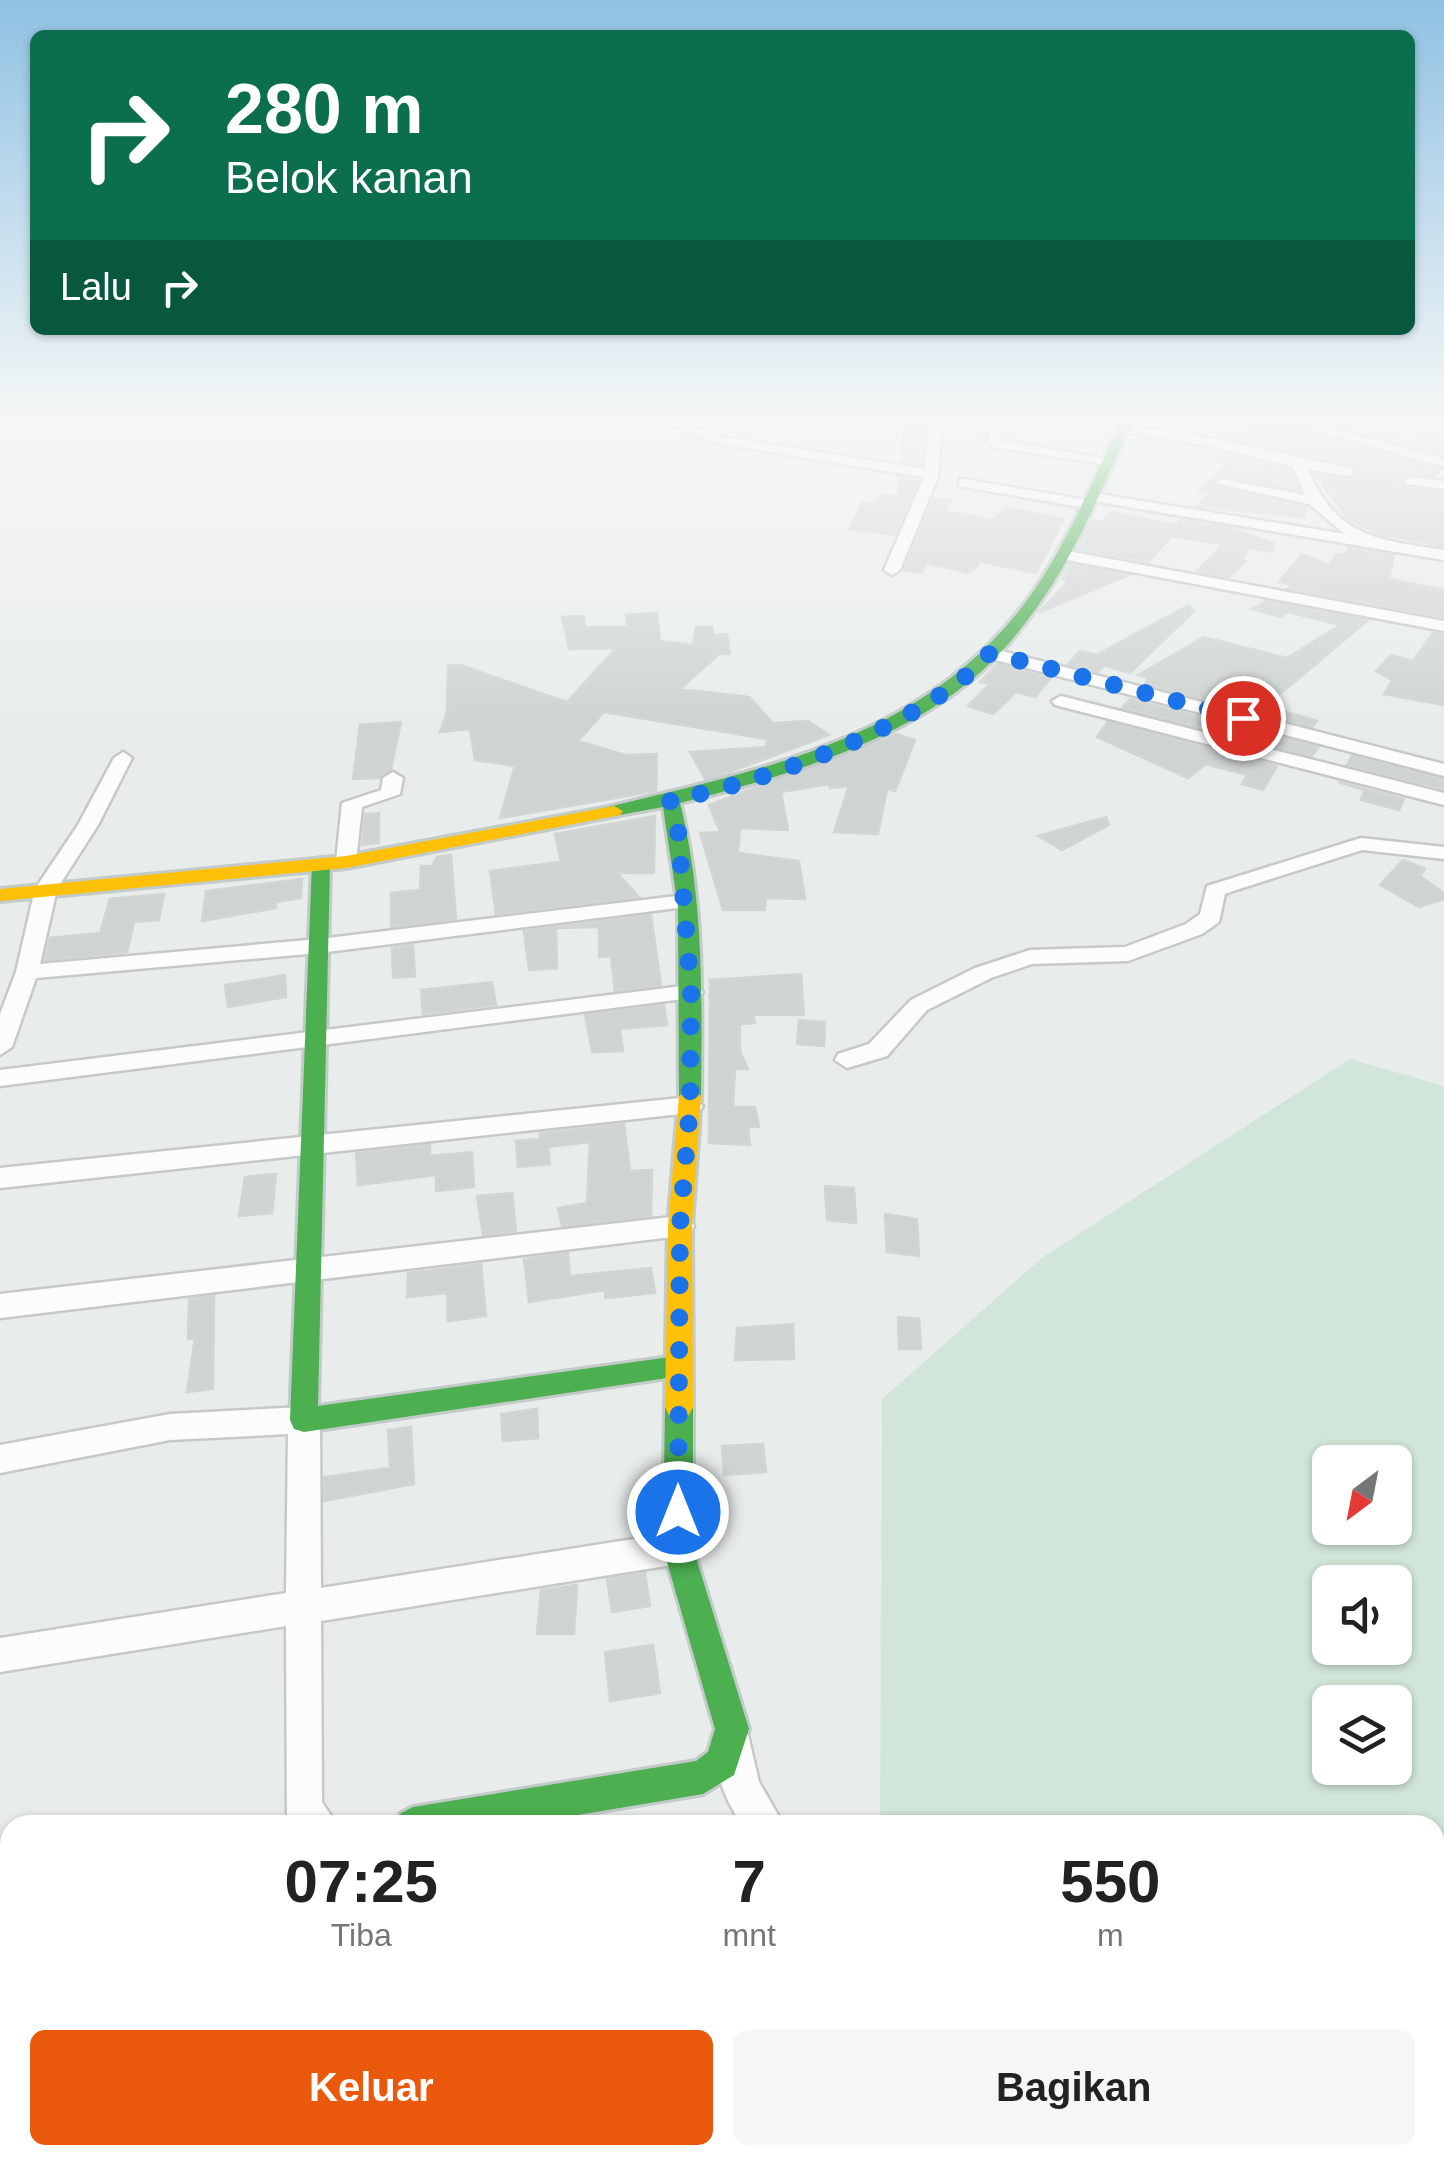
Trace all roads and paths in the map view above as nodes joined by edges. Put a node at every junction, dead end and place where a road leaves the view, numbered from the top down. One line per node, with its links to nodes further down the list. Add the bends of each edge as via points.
1 (912, 521): 8 (street)
2 (1079, 521): 6 (street)
3 (1224, 521): 5 (street)
4 (1338, 521): 5 (street)
5 (1364, 543): 7 (street)
6 (1062, 555): 9 (street); 10 (street)
7 (1444, 555)
8 (892, 570)
9 (1444, 626)
10 (990, 653): 13 (street); 16 (street, via 965,678 895,722 710,793)
11 (1061, 701): 15 (street)
12 (123, 758): 21 (street)
13 (1444, 770)
14 (393, 778): 18 (street, via 390,794 352,803)
15 (1444, 799)
16 (670, 800): 18 (street); 23 (street)
17 (1444, 857): 20 (street); 29 (street, via 1361,844 1228,885 1215,891 1210,917 1194,929 1113,958 1044,955 1014,961 945,989 878,1050)
18 (346, 862): 19 (street)
19 (321, 864): 21 (street); 24 (street)
20 (1444, 874)
21 (46, 889): 22 (street); 25 (street)
22 (0, 895)
23 (685, 901): 24 (street); 26 (street)
24 (319, 946): 25 (street); 27 (street)
25 (26, 972): 28 (street)
26 (691, 992): 27 (street); 31 (street)
27 (318, 1040): 30 (street); 32 (street)
28 (0, 1047)
29 (847, 1060)
30 (0, 1078)
31 (690, 1106): 32 (street); 34 (street)
32 (312, 1147): 33 (street); 35 (street)
33 (0, 1178)
34 (680, 1226): 35 (street); 37 (street)
35 (310, 1270): 36 (street); 38 (street)
36 (0, 1306)
37 (677, 1367): 38 (street); 40 (street)
38 (304, 1420): 39 (street, via 170,1427); 41 (street)
39 (0, 1459)
40 (678, 1548): 41 (street); 43 (street)
41 (303, 1605): 42 (street); 44 (street)
42 (0, 1655)
43 (732, 1729): 45 (street, via 722,1763 703,1777); 46 (street, via 742,1789)
44 (305, 1815)
45 (473, 1815)
46 (759, 1815)

